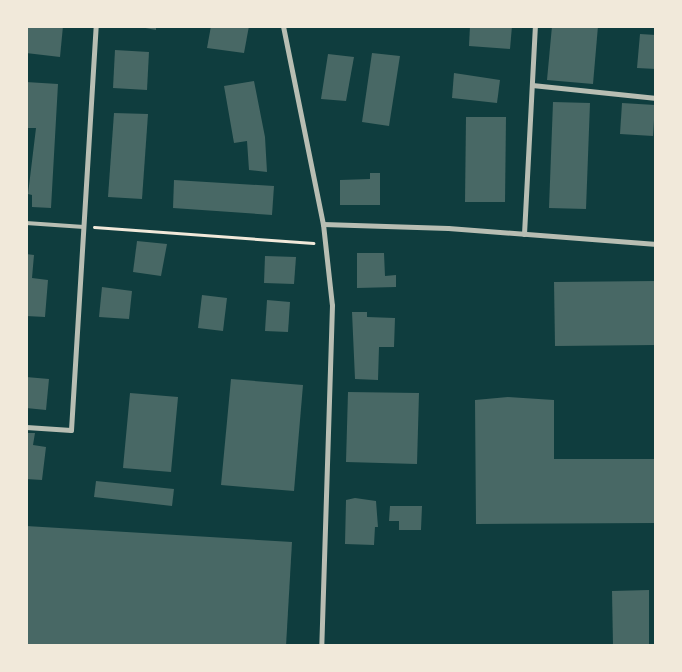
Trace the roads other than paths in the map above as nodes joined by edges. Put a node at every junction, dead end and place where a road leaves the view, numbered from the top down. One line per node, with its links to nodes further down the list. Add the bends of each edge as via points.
1 (96, 26): 8 (street)
2 (284, 26): 7 (street)
3 (535, 26): 4 (street)
4 (532, 85): 5 (street); 9 (street)
5 (656, 98)
6 (26, 223): 8 (lane)
7 (323, 224): 9 (street); 12 (street, via 332,304)
8 (84, 227): 11 (street, via 71,430)
9 (524, 234): 10 (street)
10 (656, 244)
11 (26, 427)
12 (321, 646)

